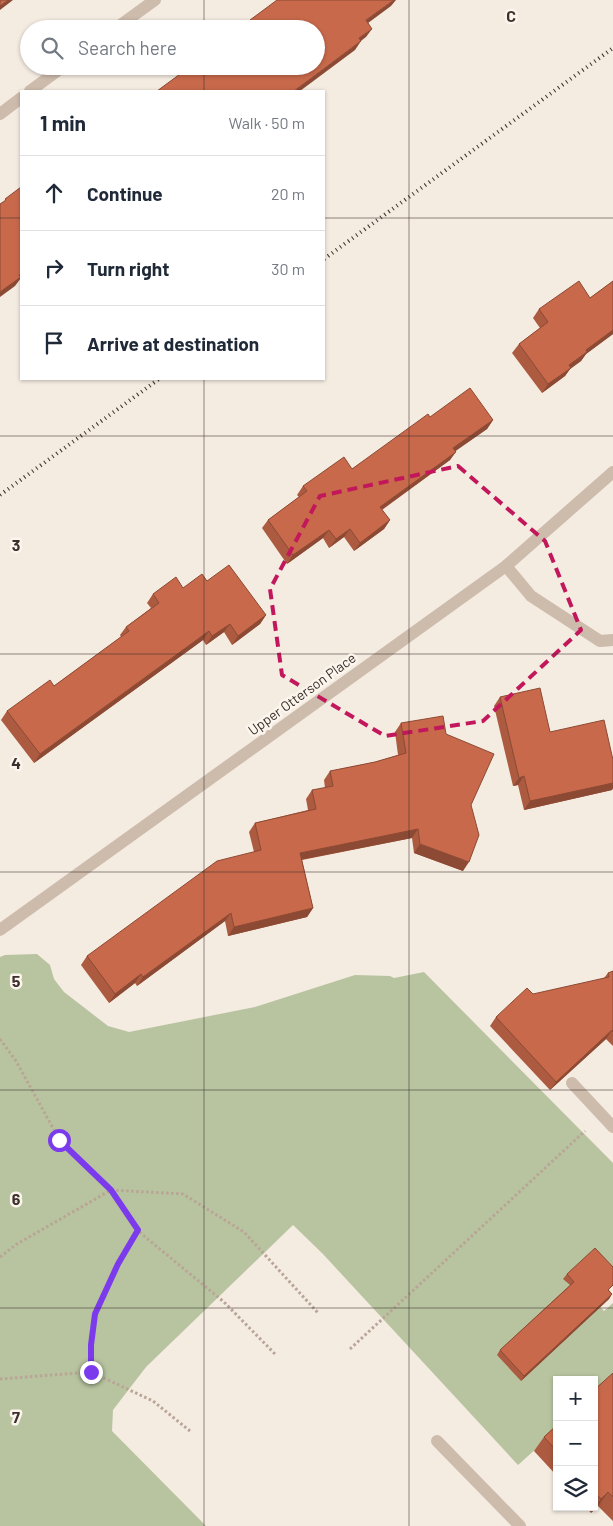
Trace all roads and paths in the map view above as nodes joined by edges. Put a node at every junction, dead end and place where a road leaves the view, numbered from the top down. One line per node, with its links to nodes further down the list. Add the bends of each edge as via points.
1 (155, 0): 2 (street)
2 (128, 20)
3 (52, 75): 4 (street)
4 (31, 90)
5 (20, 99): 6 (street)
6 (0, 114)
7 (613, 472): 8 (street, Upper Otterson Place)
8 (506, 566): 9 (street, via 531,596 600,641); 10 (street, Upper Otterson Place)
9 (613, 640)
10 (0, 930)
11 (0, 1039): 15 (path, via 16,1061 59,1140)
12 (572, 1083): 13 (street)
13 (602, 1115): 14 (street); 19 (path)
14 (613, 1127)
15 (111, 1190): 16 (path); 17 (path, via 16,1244); 18 (path, via 183,1194 244,1232)
16 (138, 1230): 20 (path, via 224,1302); 21 (path, via 95,1314)
17 (0, 1257)
18 (319, 1314)
19 (350, 1349)
20 (275, 1354)
21 (91, 1372): 22 (path); 23 (path, via 153,1401)
22 (0, 1379)
23 (190, 1431)
24 (437, 1441): 25 (street)
25 (520, 1526)

